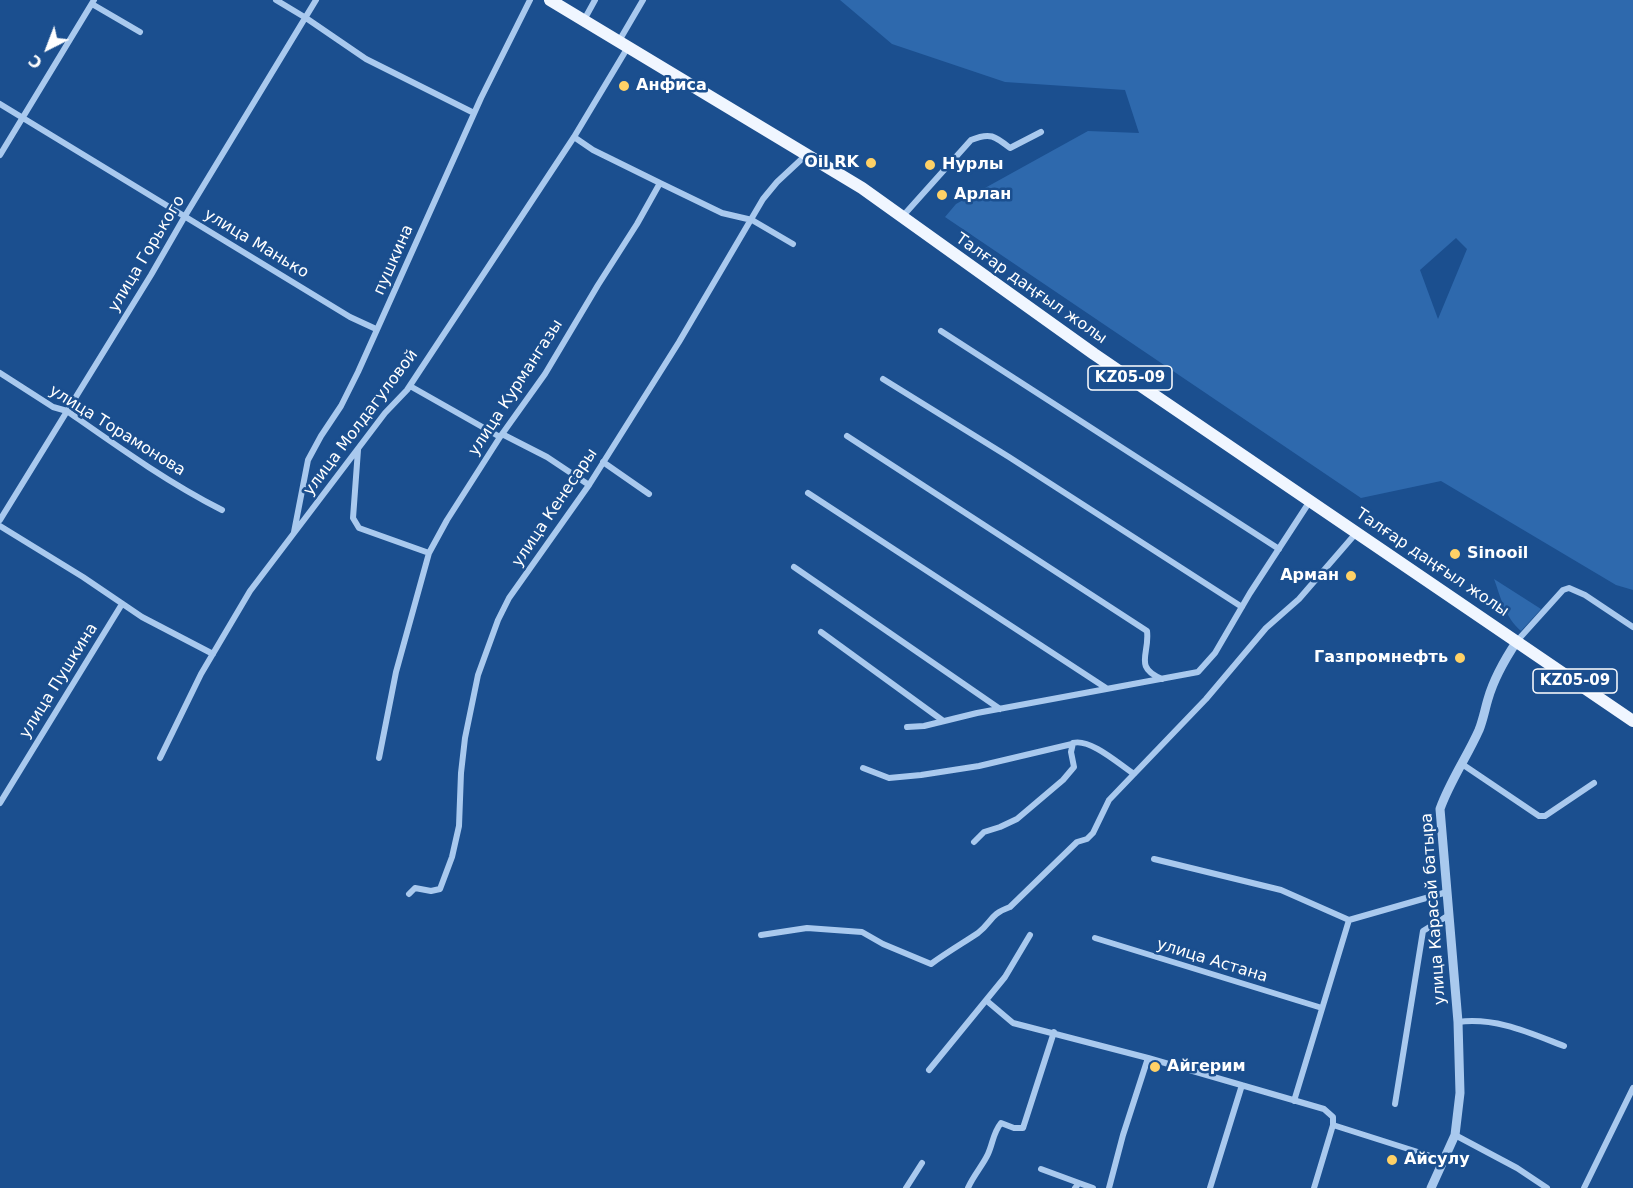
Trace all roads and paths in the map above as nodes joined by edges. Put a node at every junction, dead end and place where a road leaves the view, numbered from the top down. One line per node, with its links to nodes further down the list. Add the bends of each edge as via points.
1 (276, 0): 8 (street)
2 (316, 0): 8 (street, улица Горького)
3 (530, 0): 13 (street, пушкина)
4 (550, 0): 9 (main road, Талғар даңғыл жолы / KZ05-09)
5 (596, 0): 9 (street)
6 (643, 0): 11 (street, улица Молдагуловой)
7 (93, 2): 10 (street); 14 (street)
8 (306, 18): 13 (street, via 366,59); 20 (street, улица Горького)
9 (583, 20): 11 (main road, Талғар даңғыл жолы / KZ05-09)
10 (140, 33)
11 (623, 44): 16 (street, улица Молдагуловой); 18 (main road, Талғар даңғыл жолы / KZ05-09)
12 (0, 104): 14 (street, улица Манько)
13 (474, 113): 24 (street, пушкина)
14 (22, 118): 17 (street); 20 (street, улица Манько)
15 (1041, 132): 21 (street, via 1010,148 994,136 982,135 971,140)
16 (574, 137): 19 (street); 28 (street, улица Молдагуловой)
17 (0, 155)
18 (806, 155): 21 (main road, Талғар даңғыл жолы / KZ05-09); 22 (street, улица Кенесары, via 777,182)
19 (660, 183): 22 (street, via 722,213); 30 (street, улица Курмангазы, via 545,374)
20 (185, 216): 24 (street, улица Манько); 29 (street, улица Горького)
21 (902, 217): 37 (main road, Талғар даңғыл жолы / KZ05-09, via 1094,354)
22 (752, 220): 23 (street); 33 (street, улица Кенесары)
23 (793, 244)
24 (376, 329): 41 (street, пушкина, via 341,406 308,460)
25 (941, 331): 43 (street)
26 (0, 373): 29 (street, улица Торамонова, via 53,407)
27 (884, 379): 47 (street)
28 (410, 386): 30 (street); 32 (street, улица Молдагуловой)
29 (67, 411): 38 (street, улица Торамонова, via 153,471); 39 (street, улица Горького)
30 (501, 435): 34 (street, via 547,457); 44 (street, улица Курмангазы)
31 (847, 436): 52 (street, via 1147,632 1144,664 1148,671)
32 (358, 450): 41 (street, улица Молдагуловой); 44 (street, via 353,518 359,528)
33 (603, 462): 34 (street, улица Кенесары); 36 (street)
34 (589, 485): 69 (street, улица Кенесары, via 509,598 498,620 478,675 465,738 459,826 452,857 441,889 415,888)
35 (808, 493): 53 (street)
36 (649, 494)
37 (1310, 500): 42 (main road, Талғар даңғыл жолы / KZ05-09); 43 (street)
38 (222, 510)
39 (0, 520)
40 (0, 526): 46 (street)
41 (294, 534): 51 (street, улица Молдагуловой, via 250,591)
42 (1361, 534): 50 (main road, Талғар даңғыл жолы / KZ05-09); 63 (street, via 1266,628 1199,707)
43 (1279, 549): 47 (street)
44 (429, 554): 60 (street, улица Курмангазы, via 396,672)
45 (794, 567): 54 (street)
46 (122, 604): 51 (street); 65 (street, улица Пушкина)
47 (1242, 608): 52 (street, via 1215,653 1198,672)
48 (1633, 627): 50 (street, via 1569,588)
49 (821, 632): 55 (street)
50 (1517, 641): 56 (main road, Талғар даңғыл жолы / KZ05-09); 61 (street, улица Карасай батыра, via 1504,660)
51 (213, 654): 59 (street, улица Молдагуловой)
52 (1163, 679): 53 (street)
53 (1106, 688): 54 (street)
54 (1001, 710): 55 (street)
55 (942, 720): 57 (street)
56 (1633, 720)
57 (907, 727)
58 (1072, 744): 62 (street, via 921,775 889,778); 63 (street, via 1089,744); 66 (street, via 1074,767 1063,780 1017,819 984,832)
59 (160, 758)
60 (379, 758)
61 (1462, 764): 64 (street, via 1539,816 1545,816); 68 (street, улица Карасай батыра, via 1448,785 1440,809)
62 (863, 768)
63 (1134, 774): 72 (street, via 1109,800 1087,839 1077,842 1010,907 991,917 980,932 931,964 862,932 807,928)
64 (1594, 783)
65 (0, 803)
66 (974, 842)
67 (1154, 859): 71 (street, via 1281,890)
68 (1447, 892): 70 (street, улица Карасай батыра); 71 (street)
69 (409, 894)
70 (1449, 915): 77 (street, улица Карасай батыра); 85 (street, via 1423,931)
71 (1349, 920): 76 (street)
72 (761, 935)
73 (1030, 935): 75 (street)
74 (1095, 938): 76 (street, улица Астана)
75 (987, 1001): 78 (street, via 1013,1023); 81 (street)
76 (1322, 1008): 84 (street)
77 (1458, 1022): 79 (street, via 1476,1020 1515,1027); 87 (street, улица Карасай батыра, via 1460,1093)
78 (1054, 1032): 80 (street); 94 (street, via 1023,1128 1001,1123)
79 (1564, 1046)
80 (1148, 1058): 82 (street); 96 (street)
81 (929, 1070)
82 (1242, 1085): 84 (street); 97 (street)
83 (1633, 1088): 102 (street)
84 (1294, 1101): 86 (street, via 1324,1109 1333,1117)
85 (1395, 1104)
86 (1333, 1125): 88 (street); 98 (street)
87 (1455, 1135): 88 (street, улица Карасай батыра); 91 (street)
88 (1443, 1160): 99 (street, улица Карасай батыра)
89 (922, 1163): 93 (street)
90 (1041, 1168): 92 (street)
91 (1531, 1179): 100 (street); 101 (street)
92 (1077, 1186): 95 (street)
93 (906, 1188)
94 (968, 1188)
95 (1094, 1188)
96 (1109, 1188)
97 (1210, 1188)
98 (1314, 1188)
99 (1431, 1188)
100 (1527, 1188)
101 (1547, 1188)
102 (1584, 1188)

